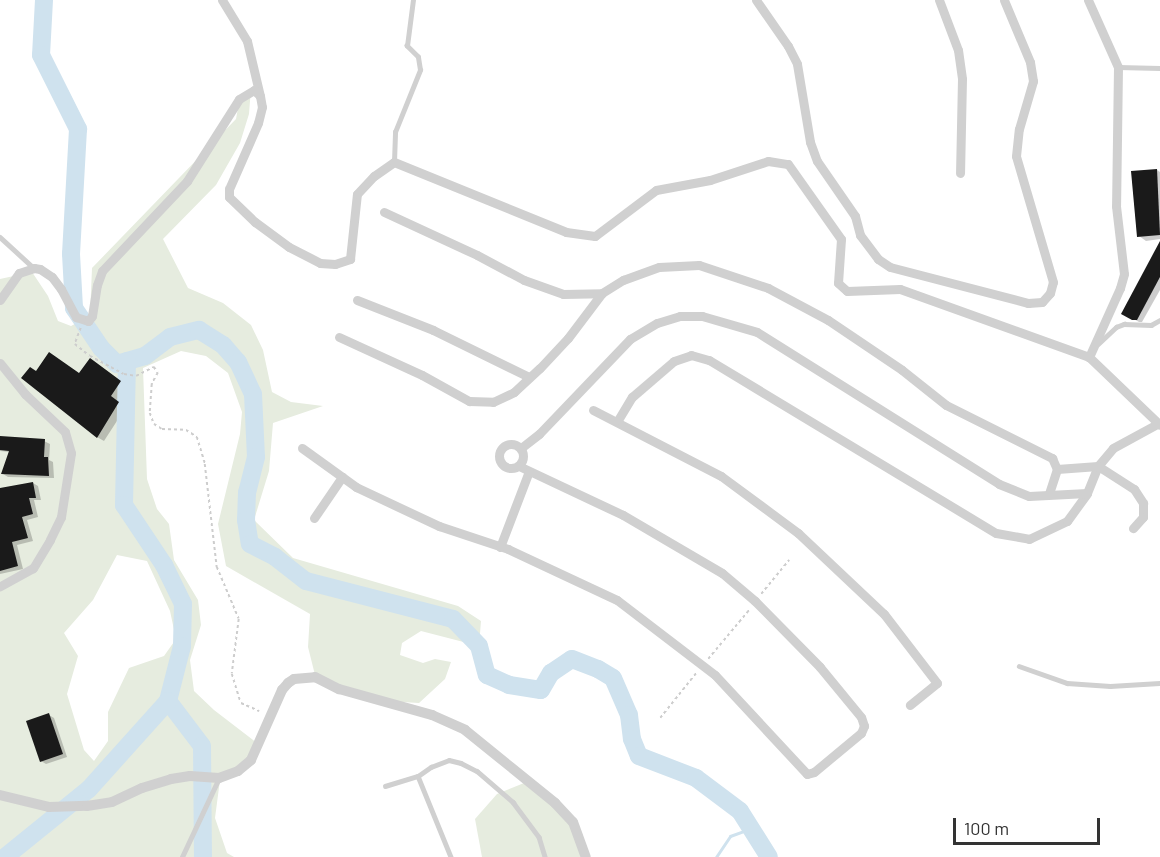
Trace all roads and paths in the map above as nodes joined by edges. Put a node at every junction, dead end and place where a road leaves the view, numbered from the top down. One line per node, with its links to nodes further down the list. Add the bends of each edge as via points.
1 (222, 0): 9 (street, via 247,41)
2 (413, 0): 10 (lane, via 407,46 418,57 420,70 395,132)
3 (756, 0): 5 (street, via 797,64 810,142 817,161 855,216 860,235 878,259 891,267 1028,303 1042,302 1053,282 1016,156 1018,129 1033,81 1030,62)
4 (939, 0): 11 (street, via 958,50 962,79)
5 (1004, 0)
6 (1088, 0): 7 (street)
7 (1118, 67): 8 (lane); 21 (street, via 1116,206 1124,274)
8 (1160, 68)
9 (260, 96): 10 (street, via 258,123 229,189 230,197 264,229 320,263 350,259 357,194); 19 (street, via 254,90 239,99 187,181 102,271 92,316)
10 (394, 162): 21 (street, via 566,232 595,236 656,190 710,180 768,161 788,164 840,239 838,283 847,291 900,289)
11 (960, 173)
12 (384, 212): 15 (street, via 524,280 563,294)
13 (0, 237): 14 (lane)
14 (34, 268): 16 (street, via 20,273); 19 (street, via 52,277 76,317)
15 (602, 293): 23 (street, via 568,338); 31 (street, via 623,280 660,267 699,265 768,288 828,320 946,405 1052,458)
16 (0, 300)
17 (357, 300): 23 (street, via 433,330)
18 (1160, 320): 21 (lane, via 1151,325 1116,327)
19 (83, 321): 46 (path, via 75,344 124,374 136,376 154,367 158,373 152,384 150,413 154,424 162,429 186,430 197,437 205,464 217,567 239,619 232,674 241,703)
20 (339, 337): 23 (street, via 469,401 493,402 514,392)
21 (1090, 353): 26 (street)
22 (0, 363): 40 (street, via 25,394 65,432 71,453 61,517 51,540 33,568)
23 (529, 377)
24 (593, 410): 25 (street)
25 (618, 420): 34 (street, via 639,390 674,361 691,354 709,360 996,533 1029,539 1067,521); 45 (street, via 721,476 798,533 884,614 937,683)
26 (1159, 424): 30 (street, via 1113,448)
27 (302, 448): 33 (street)
28 (521, 448): 29 (street, via 524,454); 29 (street, via 504,446 499,458 506,468); 35 (street, via 630,339 657,323 680,316 702,316 757,332 999,484 1029,496)
29 (519, 466): 32 (street)
30 (1098, 466): 31 (street); 34 (street); 37 (street, via 1140,496 1143,517)
31 (1057, 469): 35 (street)
32 (529, 471): 38 (street); 41 (street, via 623,515 722,573)
33 (342, 477): 36 (street); 38 (street, via 439,526)
34 (1087, 493): 35 (street)
35 (1049, 494)
36 (314, 518)
37 (1133, 528)
38 (500, 547): 42 (street, via 617,600)
39 (789, 560): 41 (path)
40 (0, 586)
41 (755, 602): 42 (path); 42 (street, via 820,667 861,717 861,733 807,774 754,714)
42 (703, 665): 47 (path)
43 (1019, 666): 44 (lane, via 1067,682 1110,686)
44 (1160, 683)
45 (910, 705)
46 (271, 717): 49 (street, via 251,760 238,771); 55 (street, via 282,690 294,679 303,677 315,677 339,689 432,715 465,730 555,803 573,822)
47 (660, 718)
48 (418, 776): 50 (lane); 53 (lane); 54 (lane, via 449,760 477,771 513,802 539,837)
49 (219, 778): 51 (street, via 171,779 112,802 87,806 49,807); 52 (lane)
50 (385, 786)
51 (0, 795)
52 (182, 857)
53 (451, 857)
54 (545, 857)
55 (586, 857)

